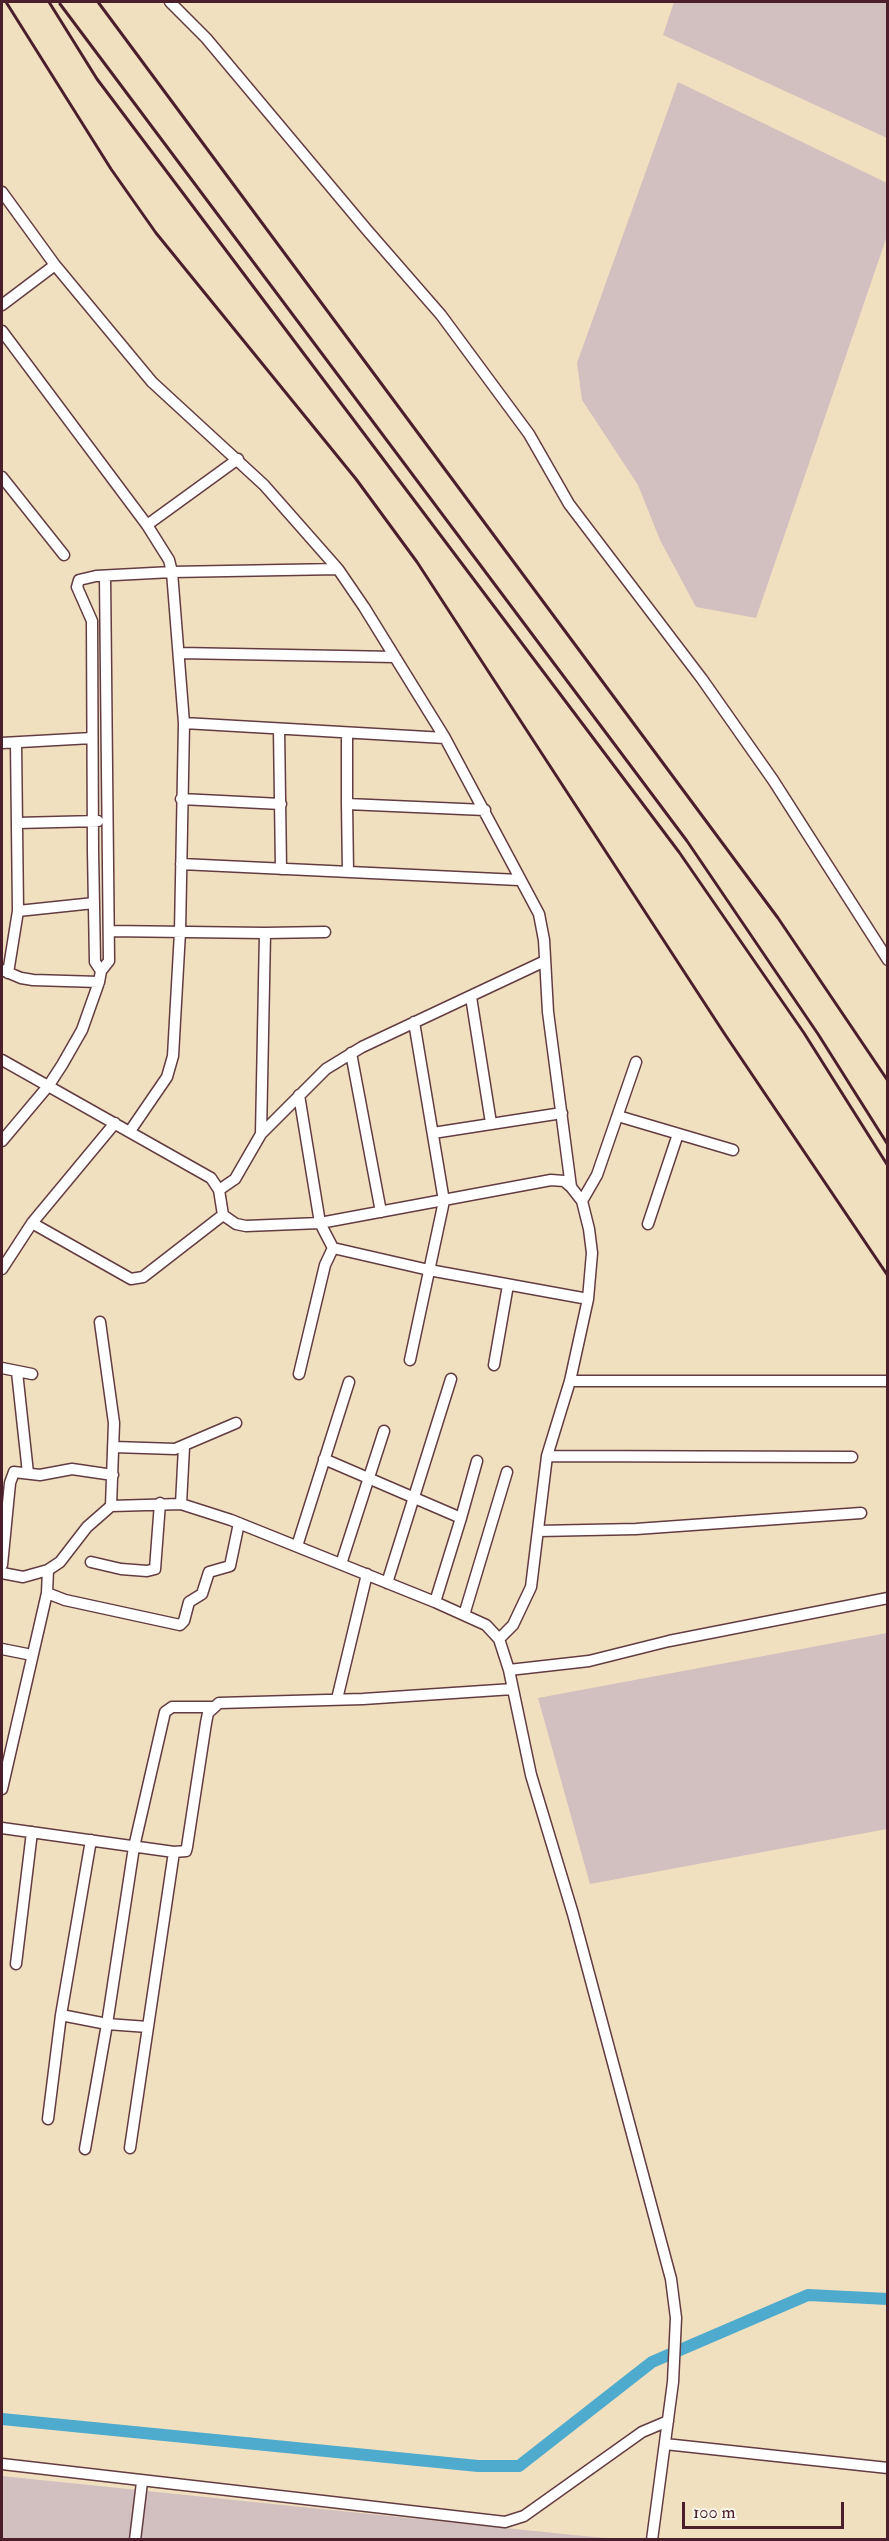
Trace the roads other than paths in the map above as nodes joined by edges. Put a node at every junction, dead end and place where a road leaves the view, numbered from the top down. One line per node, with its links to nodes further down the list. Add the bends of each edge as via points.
1 (170, 2): 39 (street, via 206,38 441,315 529,434 569,504 773,780)
2 (2, 192): 3 (street)
3 (55, 265): 4 (street); 6 (street, via 152,382)
4 (2, 305)
5 (2, 331): 8 (street)
6 (237, 459): 8 (street); 10 (street)
7 (2, 477): 9 (street)
8 (147, 525): 11 (street)
9 (64, 555)
10 (338, 569): 11 (street); 14 (street)
11 (172, 572): 12 (street); 13 (street)
12 (105, 576): 18 (street, via 78,580 77,587 92,621); 27 (street)
13 (179, 653): 14 (street); 15 (street)
14 (395, 657): 19 (street)
15 (184, 723): 16 (street); 22 (street)
16 (279, 729): 17 (street); 23 (street)
17 (346, 734): 19 (street); 24 (street)
18 (92, 738): 21 (street); 26 (street)
19 (446, 738): 25 (street)
20 (2, 743): 21 (street)
21 (16, 743): 28 (street)
22 (181, 799): 23 (street); 29 (street)
23 (281, 804): 30 (street)
24 (347, 804): 25 (street); 31 (street)
25 (485, 810): 32 (street)
26 (92, 821): 27 (street); 28 (street); 33 (street)
27 (108, 821): 35 (street)
28 (17, 823): 34 (street)
29 (181, 864): 30 (street); 37 (street)
30 (281, 869): 31 (street)
31 (348, 872): 32 (street)
32 (519, 880): 40 (street, via 539,914)
33 (94, 903): 34 (street); 42 (street, via 95,962)
34 (18, 911): 41 (street)
35 (109, 931): 37 (street); 42 (street, via 109,961)
36 (325, 932): 38 (street)
37 (180, 933): 38 (street); 54 (street, via 170,1068)
38 (265, 933): 56 (street)
39 (888, 960)
40 (545, 961): 43 (street); 50 (street)
41 (5, 971): 42 (street, via 33,980)
42 (100, 976): 48 (street, via 82,1030)
43 (471, 998): 44 (street); 53 (street)
44 (414, 1022): 45 (street); 55 (street)
45 (351, 1053): 49 (street, via 326,1069); 64 (street)
46 (2, 1060): 48 (street)
47 (636, 1062): 51 (street)
48 (49, 1085): 52 (street); 58 (street)
49 (299, 1095): 56 (street); 66 (street)
50 (562, 1113): 53 (street); 60 (street)
51 (618, 1116): 57 (street); 63 (street, via 597,1174)
52 (115, 1123): 54 (street); 67 (street)
53 (491, 1124): 55 (street)
54 (130, 1131): 61 (street, via 211,1178)
55 (433, 1133): 62 (street)
56 (261, 1134): 61 (street, via 235,1179)
57 (678, 1134): 59 (street); 68 (street)
58 (2, 1141)
59 (733, 1150)
60 (571, 1187): 62 (street, via 564,1181 551,1180); 63 (street)
61 (219, 1190): 65 (street)
62 (444, 1201): 64 (street); 71 (street)
63 (582, 1201): 73 (street, via 592,1253)
64 (381, 1212): 66 (street)
65 (223, 1215): 66 (street, via 246,1226); 67 (street, via 143,1277 132,1279)
66 (320, 1222): 69 (street)
67 (32, 1223): 70 (street)
68 (648, 1224)
69 (333, 1248): 71 (street); 80 (street, via 325,1265)
70 (2, 1269)
71 (429, 1270): 72 (street); 75 (street)
72 (508, 1285): 73 (street); 76 (street)
73 (588, 1299): 82 (street)
74 (100, 1322): 87 (street)
75 (410, 1360)
76 (494, 1365)
77 (2, 1368): 78 (street)
78 (17, 1372): 79 (street); 94 (street)
79 (32, 1374)
80 (299, 1374)
81 (451, 1379): 97 (street)
82 (570, 1381): 83 (street); 89 (street)
83 (888, 1381)
84 (349, 1382): 91 (street)
85 (236, 1422): 88 (street)
86 (384, 1431): 96 (street)
87 (114, 1447): 88 (street); 95 (street)
88 (184, 1447): 99 (street)
89 (547, 1456): 90 (street); 104 (street)
90 (852, 1457)
91 (324, 1459): 96 (street); 105 (street)
92 (477, 1461): 102 (street)
93 (507, 1472): 116 (street)
94 (27, 1473): 95 (street, via 40,1475 72,1469); 108 (street, via 14,1472 10,1483)
95 (113, 1475): 100 (street)
96 (368, 1478): 97 (street); 107 (street)
97 (416, 1498): 102 (street); 112 (street)
98 (160, 1503): 99 (street); 100 (street); 106 (street, via 155,1569 121,1569)
99 (181, 1504): 103 (street)
100 (111, 1506): 109 (street)
101 (861, 1513): 104 (street, via 636,1529)
102 (461, 1518): 115 (street)
103 (239, 1523): 105 (street); 113 (street, via 230,1566 209,1572 202,1594 189,1602 180,1625)
104 (538, 1531): 117 (street, via 531,1587 513,1624)
105 (297, 1546): 107 (street)
106 (91, 1562)
107 (341, 1564): 111 (street)
108 (2, 1565)
109 (48, 1570): 110 (street, via 23,1577); 113 (street)
110 (2, 1573)
111 (367, 1574): 112 (street); 122 (street)
112 (387, 1583): 115 (street)
113 (46, 1593): 119 (street)
114 (888, 1598): 120 (street, via 669,1641 589,1661)
115 (435, 1602): 116 (street)
116 (464, 1615): 117 (street, via 486,1625)
117 (499, 1639): 120 (street)
118 (2, 1649): 119 (street)
119 (32, 1655): 124 (street)
120 (509, 1670): 121 (street)
121 (513, 1689): 122 (street); 137 (street, via 531,1775 579,1935 671,2280 676,2318)
122 (337, 1699): 123 (street, via 226,1702)
123 (213, 1707): 128 (street, via 172,1707 165,1712); 129 (street, via 206,1723 188,1846 186,1851)
124 (2, 1789)
125 (2, 1828): 126 (street)
126 (33, 1832): 127 (street); 130 (street)
127 (91, 1840): 128 (street); 131 (street)
128 (134, 1846): 129 (street); 132 (street)
129 (174, 1852): 133 (street)
130 (16, 1964)
131 (61, 2015): 132 (street); 134 (street)
132 (107, 2024): 133 (street); 136 (street)
133 (148, 2027): 135 (street)
134 (48, 2120)
135 (130, 2148)
136 (85, 2150)
137 (668, 2421): 138 (street); 141 (street, via 633,2438 524,2516 505,2522)
138 (665, 2444): 140 (street); 143 (street)
139 (2, 2464): 141 (street)
140 (888, 2468)
141 (142, 2482): 142 (street)
142 (135, 2540)
143 (652, 2540)

